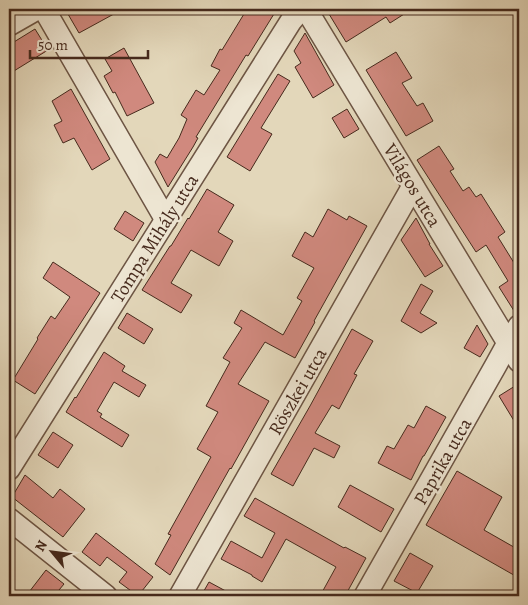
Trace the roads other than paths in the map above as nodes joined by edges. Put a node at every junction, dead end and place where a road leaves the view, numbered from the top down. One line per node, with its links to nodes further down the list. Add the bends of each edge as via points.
1 (37, 9): 5 (street)
2 (44, 9): 7 (street)
3 (301, 9): 7 (street, Tompa Mihály utca)
4 (306, 9): 6 (street, Világos utca)
5 (9, 26)
6 (413, 186): 8 (street, Világos utca); 13 (street, Röszkei utca)
7 (166, 220): 10 (street, Tompa Mihály utca)
8 (514, 334): 9 (street, Világos utca); 14 (street, Paprika utca)
9 (519, 361)
10 (9, 469)
11 (9, 519): 12 (street)
12 (106, 596)
13 (180, 596)
14 (365, 596)

